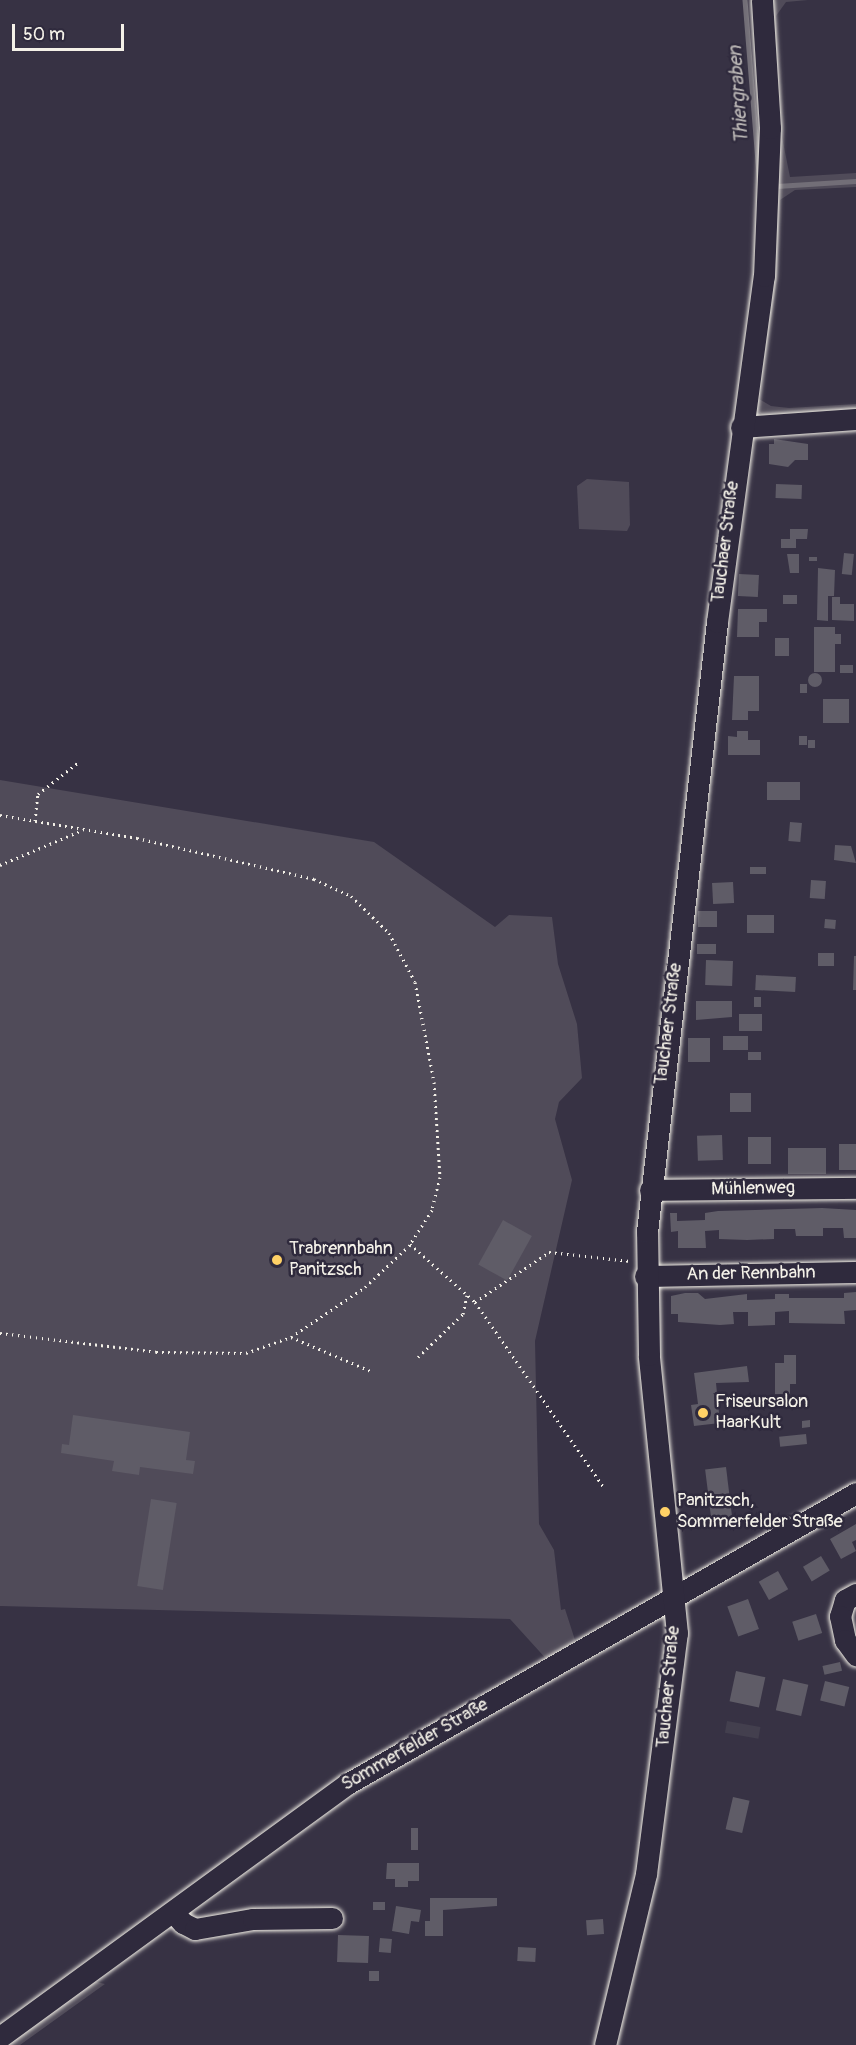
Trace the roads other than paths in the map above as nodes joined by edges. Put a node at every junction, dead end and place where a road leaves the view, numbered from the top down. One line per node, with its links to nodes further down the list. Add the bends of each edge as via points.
1 (762, 0): 3 (street, Tauchaer Straße, via 770,128 768,227)
2 (856, 419): 3 (street)
3 (741, 427): 5 (street, Tauchaer Straße)
4 (856, 1188): 5 (street, Mühlenweg)
5 (650, 1190): 6 (street, Tauchaer Straße)
6 (646, 1268): 7 (street, An der Rennbahn); 10 (street, Tauchaer Straße, via 649,1355)
7 (856, 1272)
8 (856, 1493): 10 (street, Sommerfelder Straße)
9 (856, 1594): 11 (street, via 845,1600 840,1616 845,1640)
10 (675, 1599): 12 (street, Sommerfelder Straße, via 347,1784); 15 (street, Tauchaer Straße, via 674,1672 646,1874)
11 (856, 1655)
12 (174, 1912): 13 (street, via 195,1929 253,1919); 14 (street, Sommerfelder Straße)
13 (333, 1918)
14 (0, 2037)
15 (605, 2045)

